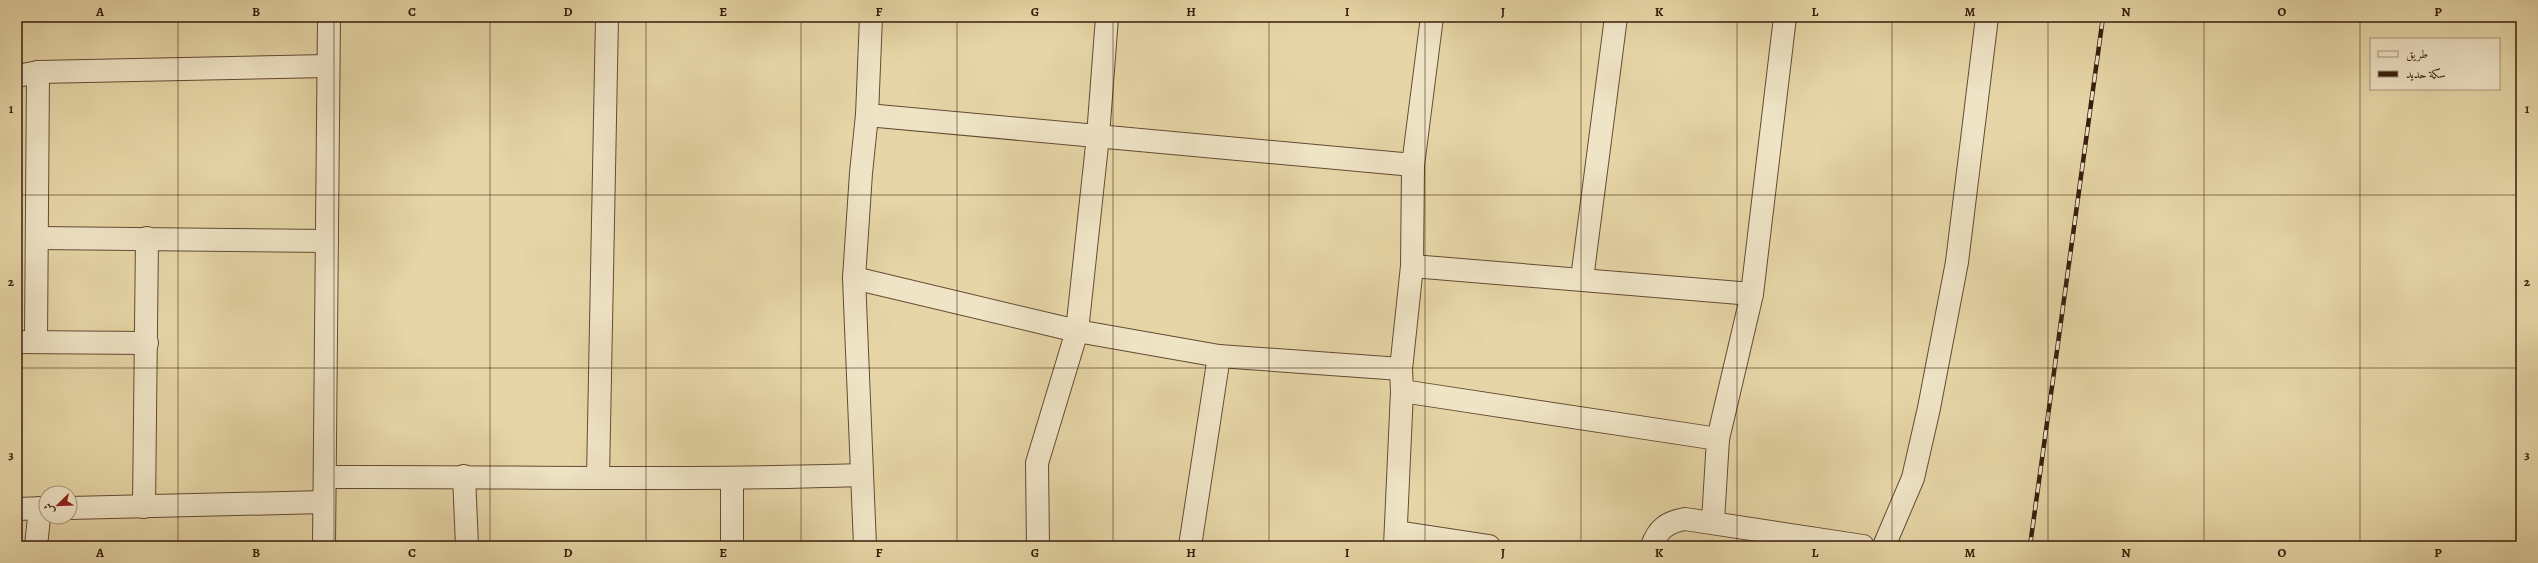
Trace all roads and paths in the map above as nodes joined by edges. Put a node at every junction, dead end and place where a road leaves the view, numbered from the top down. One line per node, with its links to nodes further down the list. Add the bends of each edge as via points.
1 (329, 17): 9 (street)
2 (607, 17): 32 (street)
3 (871, 17): 12 (street)
4 (1107, 17): 13 (street)
5 (1432, 17): 14 (street)
6 (1616, 17): 20 (street)
7 (1785, 17): 21 (street)
8 (1987, 17): 52 (street, via 1957,262 1934,385 1913,478)
9 (328, 66): 10 (street); 17 (street)
10 (38, 72): 11 (street); 15 (street)
11 (17, 76)
12 (867, 115): 13 (street); 19 (street, via 860,173)
13 (1098, 136): 14 (street); 22 (street)
14 (1413, 164): 18 (street)
15 (38, 238): 16 (street); 23 (street)
16 (147, 238): 17 (street); 24 (street)
17 (327, 241): 31 (street)
18 (1412, 266): 20 (street); 26 (street)
19 (854, 278): 22 (street); 29 (street)
20 (1582, 279): 21 (street)
21 (1752, 294): 28 (street)
22 (1077, 331): 25 (street); 47 (street, via 1037,463)
23 (26, 342): 24 (street)
24 (147, 343): 35 (street)
25 (1219, 356): 26 (street); 48 (street)
26 (1401, 369): 27 (street)
27 (1402, 392): 28 (street); 41 (street)
28 (1718, 439): 39 (street)
29 (862, 475): 33 (street); 46 (street)
30 (464, 476): 31 (street); 32 (street); 44 (street)
31 (324, 477): 34 (street)
32 (598, 478): 33 (street)
33 (732, 479): 45 (street)
34 (324, 502): 35 (street); 43 (street)
35 (144, 507): 37 (street)
36 (38, 508): 38 (street)
37 (78, 508)
38 (17, 509)
39 (1713, 522): 50 (street, via 1685,519 1673,521 1663,527); 51 (street)
40 (40, 525): 42 (street)
41 (1396, 539): 49 (street)
42 (36, 546)
43 (324, 546)
44 (467, 546)
45 (732, 546)
46 (865, 546)
47 (1038, 546)
48 (1190, 546)
49 (1489, 546)
50 (1652, 546)
51 (1863, 546)
52 (1884, 546)

